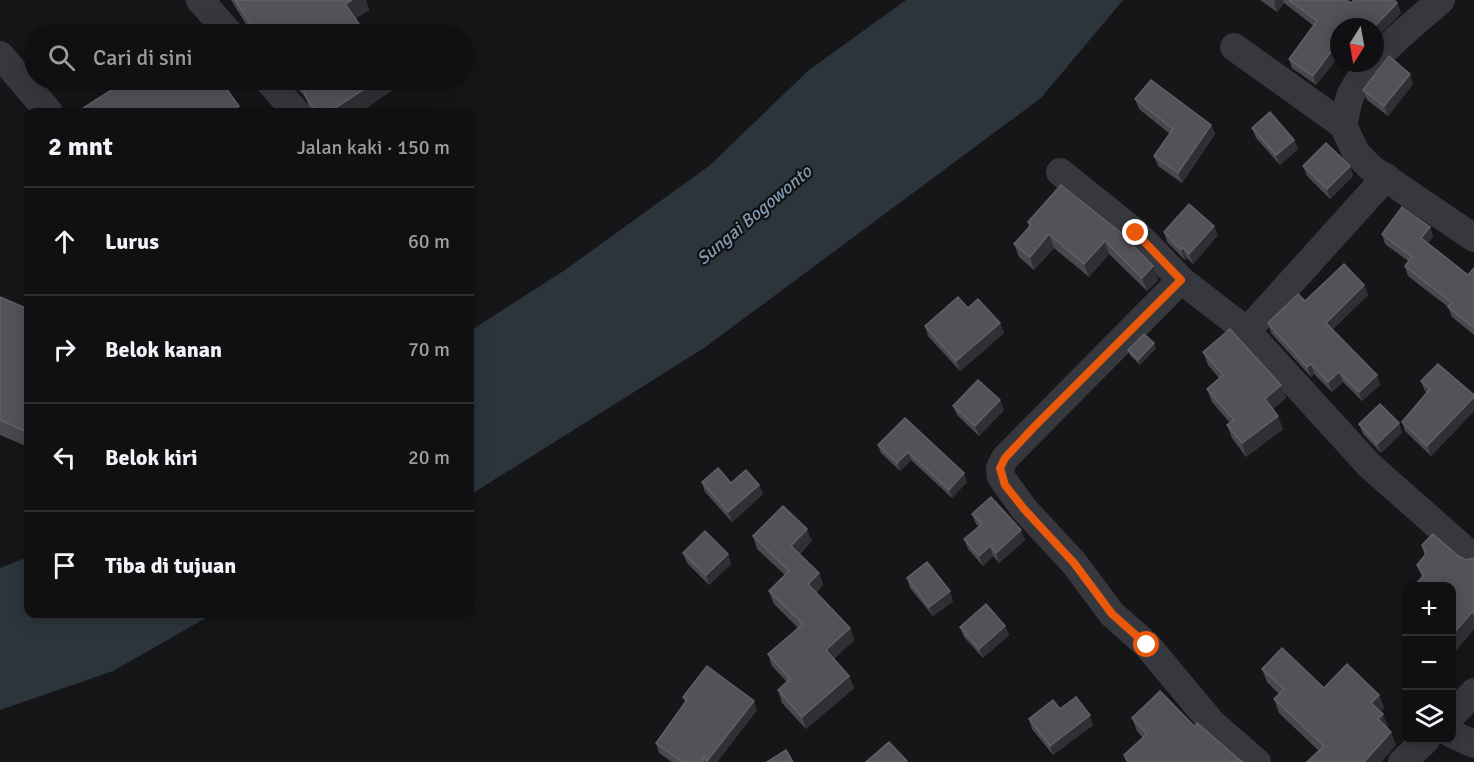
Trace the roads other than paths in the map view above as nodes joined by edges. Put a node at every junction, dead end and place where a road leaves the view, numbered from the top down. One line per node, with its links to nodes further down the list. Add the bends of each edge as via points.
1 (200, 0): 3 (street)
2 (1441, 0): 11 (street, via 1359,81)
3 (221, 24)
4 (1234, 47): 11 (street)
5 (0, 55): 6 (street)
6 (24, 83)
7 (30, 90): 9 (street)
8 (277, 90): 10 (street)
9 (46, 108)
10 (292, 108)
11 (1342, 125): 13 (street, via 1356,153)
12 (1060, 172): 15 (street, via 1136,233)
13 (1386, 177): 14 (street); 16 (street)
14 (1473, 235)
15 (1181, 280): 16 (street); 23 (street, via 1005,458 1001,477 1112,614 1147,645 1212,723)
16 (1247, 331): 17 (street, via 1369,465)
17 (1474, 558)
18 (1474, 692): 19 (street)
19 (1456, 711)
20 (1456, 736): 22 (street)
21 (1422, 744): 24 (street)
22 (1474, 744)
23 (1257, 762)
24 (1402, 762)

